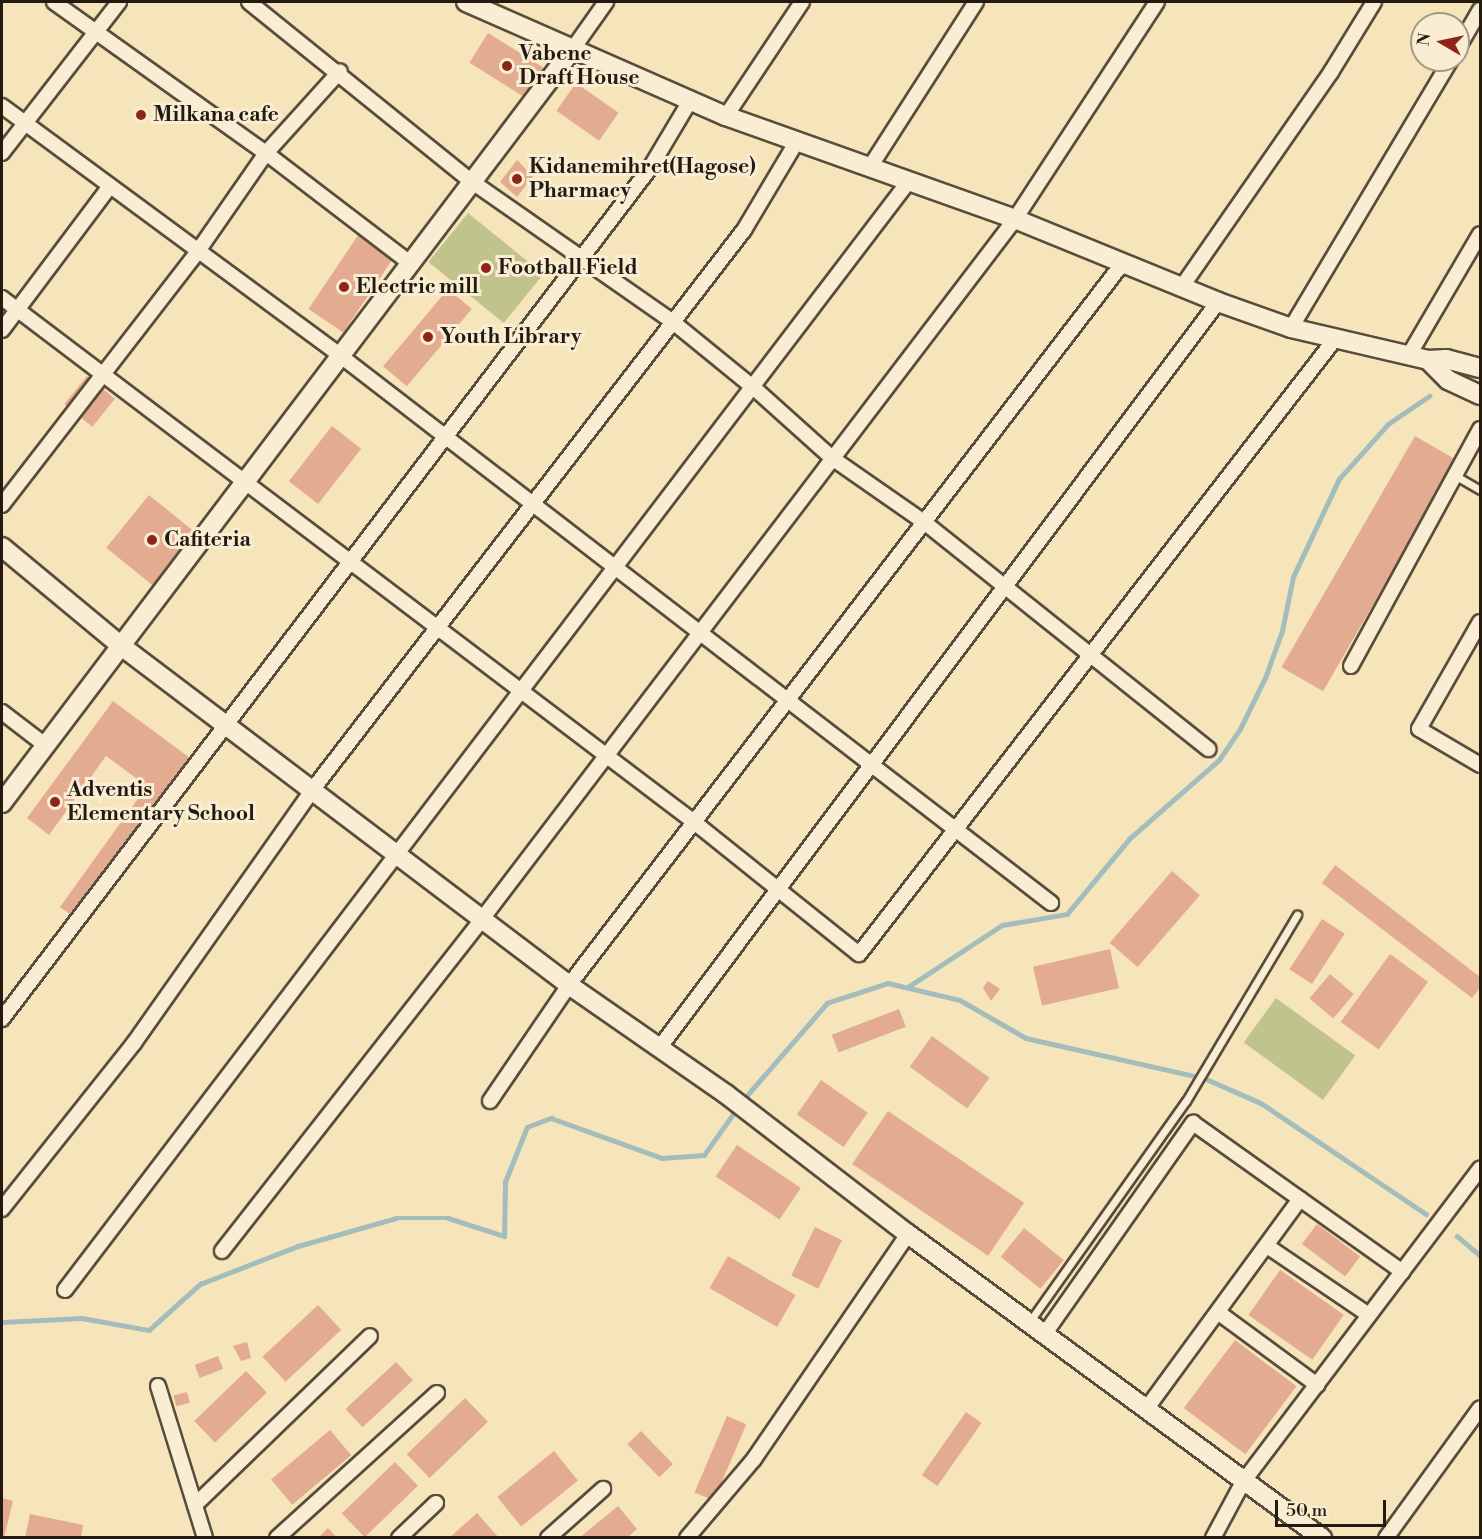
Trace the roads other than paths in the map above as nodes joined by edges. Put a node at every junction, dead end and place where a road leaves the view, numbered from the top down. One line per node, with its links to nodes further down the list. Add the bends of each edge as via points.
1 (54, 2): 12 (street)
2 (119, 2): 12 (street)
3 (249, 2): 14 (street)
4 (466, 2): 13 (street)
5 (606, 2): 13 (street)
6 (802, 2): 18 (street)
7 (976, 2): 23 (street)
8 (1157, 2): 27 (street)
9 (1374, 2): 33 (street, via 1311,101)
10 (1480, 10): 11 (street)
11 (1470, 27)
12 (95, 32): 19 (street); 22 (street)
13 (572, 50): 16 (street); 24 (street)
14 (340, 71): 22 (street); 24 (street)
15 (1444, 72): 38 (street)
16 (690, 101): 18 (street); 30 (street, via 650,168)
17 (2, 106): 19 (street)
18 (726, 116): 20 (street)
19 (25, 123): 21 (street); 26 (street)
20 (797, 141): 23 (street); 37 (street, via 744,230)
21 (2, 153)
22 (266, 153): 29 (street); 31 (street)
23 (870, 167): 25 (street)
24 (471, 181): 30 (street); 31 (street)
25 (909, 181): 27 (street); 46 (street)
26 (110, 186): 29 (street); 36 (street)
27 (1015, 219): 32 (street); 50 (street)
28 (1480, 234): 41 (street)
29 (198, 251): 42 (street); 45 (street)
30 (580, 260): 37 (street); 49 (street)
31 (410, 263): 42 (street)
32 (1122, 264): 33 (street); 56 (street)
33 (1181, 288): 35 (street)
34 (2, 298): 36 (street)
35 (1218, 302): 38 (street); 60 (street)
36 (17, 310): 39 (street); 45 (street)
37 (673, 322): 46 (street); 54 (street)
38 (1291, 328): 40 (street)
39 (2, 330)
40 (1335, 339): 41 (street); 65 (street)
41 (1409, 355): 43 (street)
42 (342, 357): 49 (street); 52 (street)
43 (1428, 360): 44 (street, via 1446,359); 47 (street, via 1448,380)
44 (1480, 368)
45 (103, 374): 52 (street); 55 (street)
46 (754, 388): 50 (street); 59 (street)
47 (1480, 395)
48 (1480, 429): 51 (street)
49 (445, 438): 54 (street); 58 (street)
50 (832, 458): 56 (street); 63 (street)
51 (1456, 476): 53 (lane); 66 (street)
52 (245, 480): 58 (street); 64 (street)
53 (1480, 490)
54 (533, 504): 59 (street); 62 (street)
55 (2, 505)
56 (924, 522): 60 (street); 68 (street)
57 (2, 547): 64 (street)
58 (349, 560): 62 (street); 70 (street)
59 (615, 569): 63 (street); 67 (street)
60 (1004, 588): 65 (street); 74 (street)
61 (1480, 622): 75 (street, via 1419,729)
62 (437, 628): 67 (street); 76 (street)
63 (701, 632): 68 (street); 73 (street)
64 (120, 645): 70 (street); 71 (street)
65 (1090, 655): 72 (street); 79 (street)
66 (1351, 666)
67 (520, 694): 73 (street); 80 (street)
68 (788, 699): 74 (street); 78 (street)
69 (2, 712): 71 (street)
70 (228, 723): 76 (street); 86 (street)
71 (45, 745): 77 (street)
72 (1208, 749)
73 (605, 757): 78 (street); 84 (street)
74 (872, 765): 79 (street); 81 (street)
75 (1480, 765)
76 (313, 789): 80 (street); 91 (street, via 134,1043)
77 (2, 803)
78 (694, 822): 81 (street); 85 (street)
79 (954, 831): 81 (street, via 859,954); 82 (street)
80 (398, 856): 84 (street); 96 (street)
81 (779, 888): 87 (street)
82 (1051, 903)
83 (1297, 915): 99 (lane, via 1186,1101)
84 (482, 920): 85 (street); 94 (street)
85 (569, 985): 87 (street); 88 (street)
86 (2, 1019)
87 (660, 1047): 92 (street)
88 (490, 1101)
89 (1480, 1169): 95 (street)
90 (1300, 1199): 93 (street); 95 (street); 100 (street, via 1192,1123)
91 (2, 1209)
92 (908, 1234): 99 (street); 115 (street, via 754,1459)
93 (1267, 1246): 97 (street); 98 (street)
94 (222, 1251)
95 (1403, 1272): 98 (street)
96 (65, 1290)
97 (1219, 1313): 102 (street); 105 (street)
98 (1370, 1316): 102 (street)
99 (1030, 1321): 100 (street)
100 (1046, 1332): 105 (street)
101 (370, 1336): 110 (street)
102 (1317, 1385): 107 (street)
103 (159, 1386): 110 (street)
104 (437, 1393): 112 (street)
105 (1147, 1408): 107 (street)
106 (1480, 1408): 118 (street)
107 (1243, 1482): 116 (street); 117 (street)
108 (603, 1489): 114 (street)
109 (436, 1503): 113 (street)
110 (195, 1505): 111 (street)
111 (205, 1538)
112 (278, 1538)
113 (399, 1538)
114 (548, 1538)
115 (687, 1538)
116 (1213, 1538)
117 (1322, 1538)
118 (1386, 1538)

